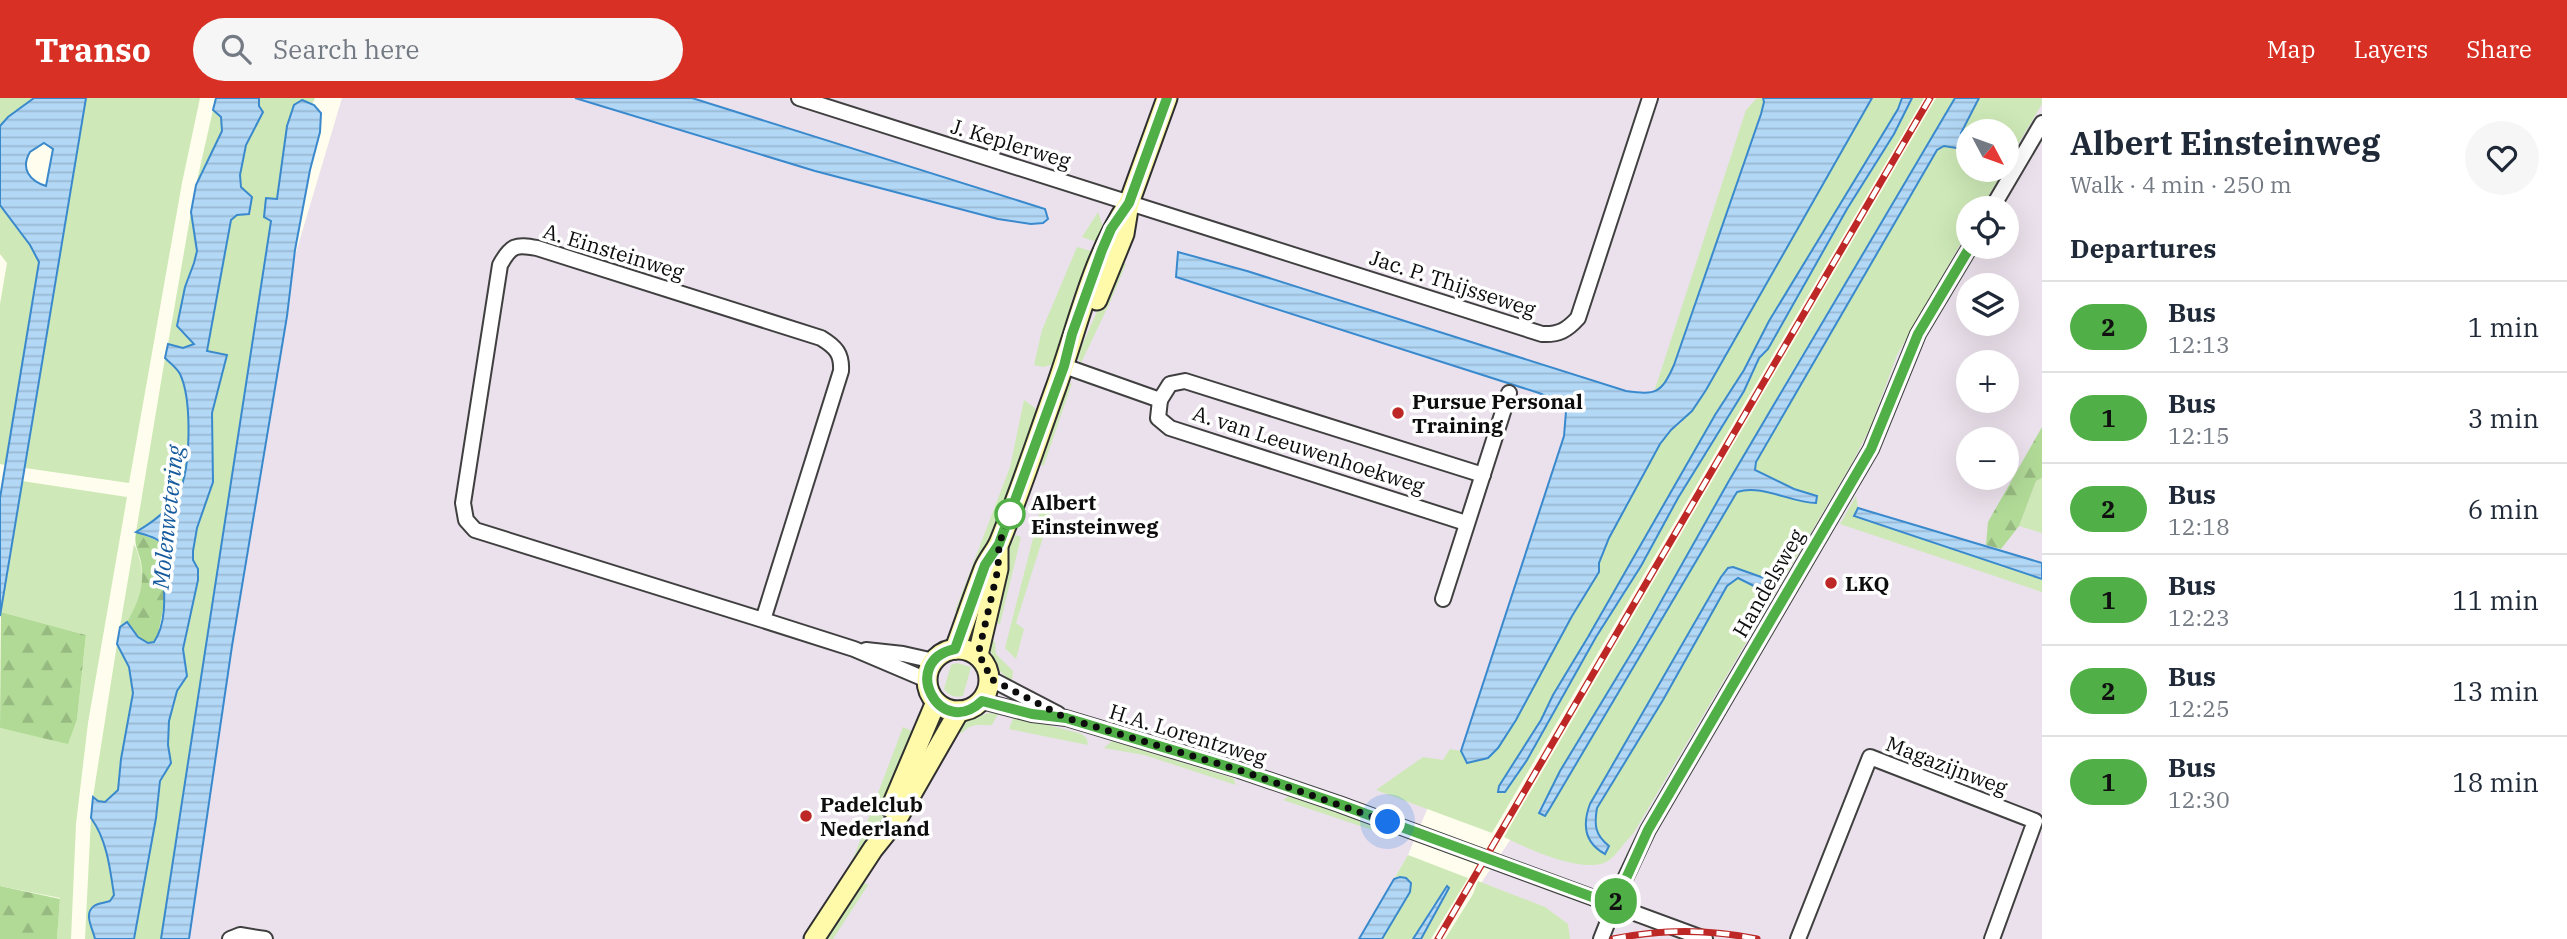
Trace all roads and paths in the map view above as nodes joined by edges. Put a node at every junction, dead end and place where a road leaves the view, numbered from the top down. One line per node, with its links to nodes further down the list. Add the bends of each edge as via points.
1 (799, 98): 6 (street, J. Keplerweg)
2 (1167, 98): 6 (street)
3 (1650, 98): 6 (street, Jac. P. Thijsseweg, via 1578,318 1555,334 1542,334)
4 (2042, 123): 5 (street)
5 (1999, 196)
6 (1129, 203): 8 (street, via 1117,255)
7 (1963, 259): 27 (street, Handelsweg, via 1918,334 1871,449 1648,830)
8 (1064, 366): 10 (street); 13 (street)
9 (1510, 393): 11 (street)
10 (1160, 400): 11 (street, A. van Leeuwenhoekweg, via 1170,384 1185,381); 12 (street, A. van Leeuwenhoekweg, via 1158,418 1170,428)
11 (1483, 475): 12 (street)
12 (1466, 523): 14 (street)
13 (999, 544): 17 (street, via 985,565); 18 (street, via 998,569)
14 (1443, 599)
15 (763, 620): 15 (street, A. Einsteinweg, via 841,371 838,351 821,338 537,248 512,248 500,265 463,503 466,520 475,530); 16 (street, A. Einsteinweg)
16 (854, 649): 19 (street, A. Einsteinweg); 21 (street, A. Einsteinweg)
17 (955, 649): 18 (street); 19 (street)
18 (978, 655): 20 (street)
19 (934, 661): 21 (street)
20 (989, 678): 22 (street); 25 (street, H.A. Lorentzweg)
21 (927, 680): 23 (street)
22 (982, 701): 24 (street); 25 (street, H.A. Lorentzweg)
23 (936, 702): 24 (street); 26 (street)
24 (959, 711): 26 (street, via 897,819)
25 (1066, 718): 27 (street, H.A. Lorentzweg, via 1339,804)
26 (873, 849): 30 (street)
27 (1614, 905): 31 (street, Handelsweg); 32 (street)
28 (230, 939): 29 (street, via 240,934)
29 (265, 939)
30 (814, 939)
31 (1601, 939)
32 (1705, 939)
33 (1798, 939): 34 (street, Magazijnweg, via 1870,757 2035,821)
34 (1992, 939)

